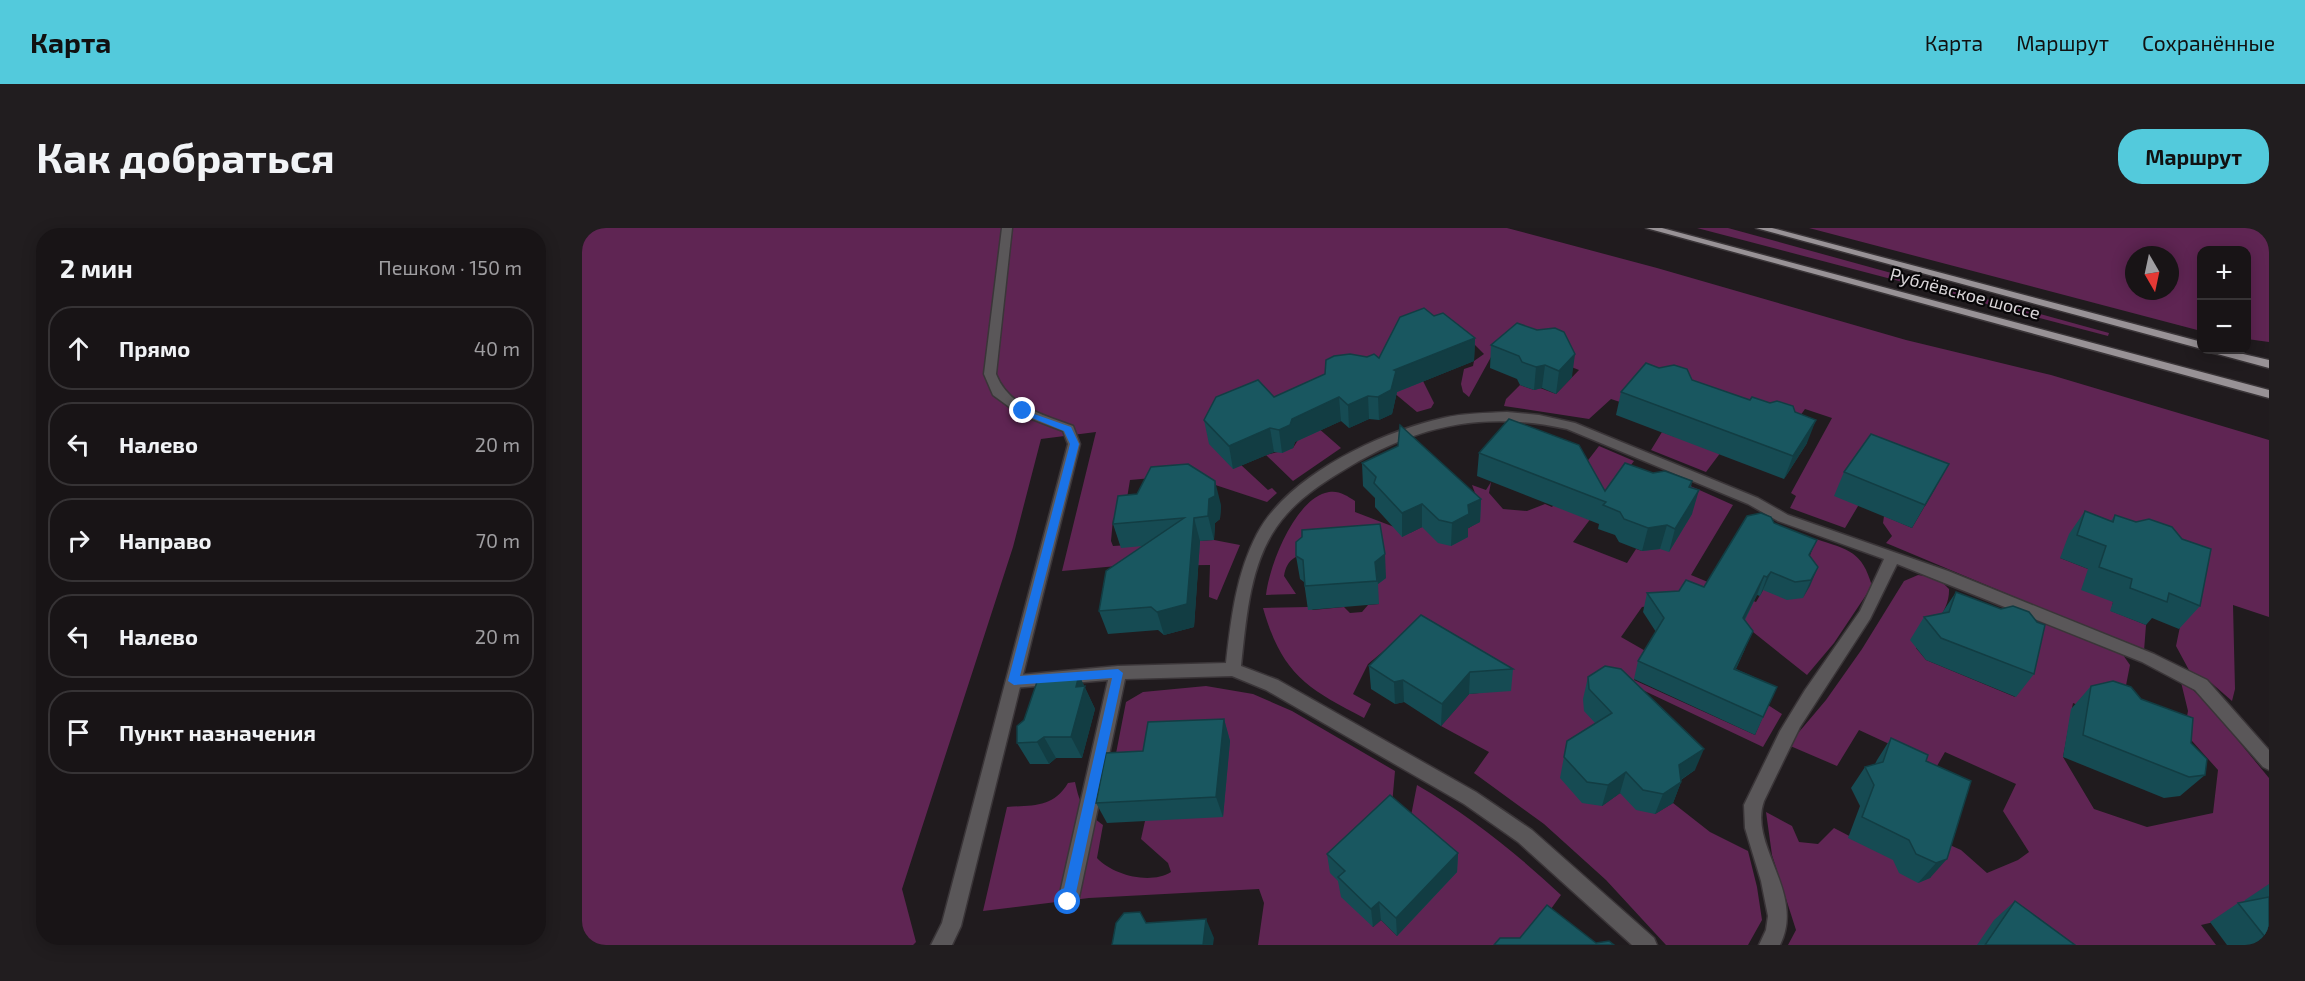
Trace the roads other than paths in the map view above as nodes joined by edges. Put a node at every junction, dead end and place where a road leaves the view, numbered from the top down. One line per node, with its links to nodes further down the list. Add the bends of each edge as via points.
1 (1006, 228): 11 (street, via 990,374 997,392 1023,411 1068,429 1074,444)
2 (1651, 228): 7 (main road, Рублёвское шоссе)
3 (1761, 228): 4 (main road, Рублёвское шоссе)
4 (2197, 345)
5 (2230, 354): 6 (main road)
6 (2269, 364)
7 (2269, 394)
8 (1892, 557): 9 (street, via 1783,518 1752,501 1571,426 1518,415 1459,418 1427,424 1347,461 1311,485 1276,516 1257,550 1248,580); 12 (street, via 2137,653 2201,685); 16 (street, via 1873,604 1803,706 1751,812 1777,903 1776,937)
9 (1233, 669): 10 (street); 15 (street, via 1272,685 1470,798 1525,836)
10 (1118, 673): 11 (street); 13 (street)
11 (1014, 681): 14 (street, via 951,926)
12 (2269, 762)
13 (1068, 902)
14 (941, 945)
15 (1647, 945)
16 (1770, 945)

